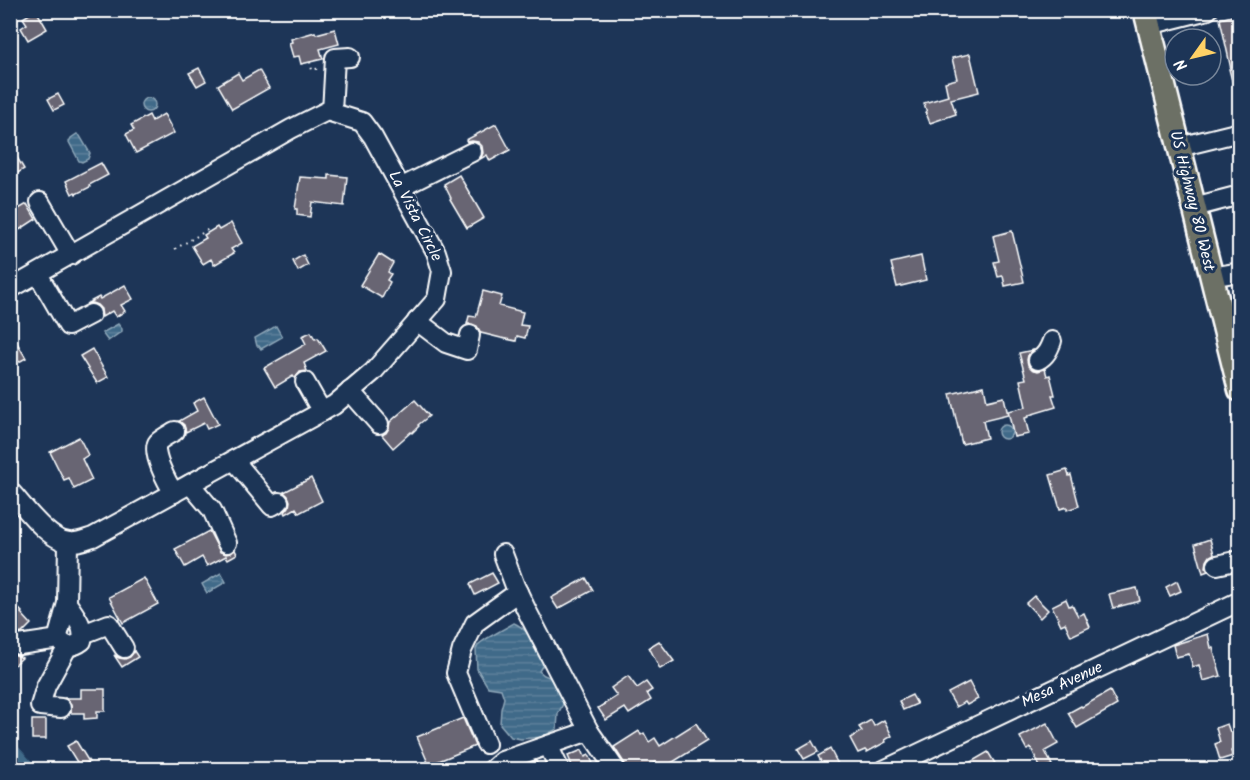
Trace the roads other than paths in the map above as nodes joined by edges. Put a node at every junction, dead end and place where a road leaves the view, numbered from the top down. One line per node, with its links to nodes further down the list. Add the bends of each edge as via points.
1 (1209, 10): 2 (street)
2 (1147, 18): 6 (main road, US Highway 80 West)
3 (339, 54): 4 (street)
4 (332, 112): 8 (street, La Vista Circle, via 362,122); 12 (street, via 291,129)
5 (1239, 132): 6 (street)
6 (1179, 147): 11 (main road, US Highway 80 West)
7 (472, 152): 8 (street)
8 (402, 188): 18 (street, La Vista Circle, via 442,271 437,299)
9 (1239, 195): 11 (street)
10 (40, 202): 12 (street)
11 (1194, 207): 15 (main road, US Highway 80 West)
12 (71, 255): 14 (street)
13 (1239, 272): 15 (street)
14 (38, 274): 16 (street); 17 (street, via 68,326)
15 (1212, 277): 23 (main road, US Highway 80 West)
16 (10, 289)
17 (91, 314)
18 (417, 321): 19 (street, via 446,343 467,350); 24 (street, La Vista Circle, via 373,372)
19 (470, 335)
20 (1052, 341): 21 (street)
21 (1038, 360)
22 (305, 382): 25 (street)
23 (1239, 390)
24 (350, 391): 25 (street, La Vista Circle); 26 (street)
25 (322, 412): 28 (street, La Vista Circle)
26 (379, 424)
27 (175, 431): 31 (street, via 155,448)
28 (234, 460): 29 (street, La Vista Circle); 32 (street, via 272,506)
29 (190, 484): 31 (street, La Vista Circle); 34 (street, via 212,510)
30 (10, 491): 33 (street, via 50,534)
31 (174, 493): 33 (street, La Vista Circle, via 93,537)
32 (279, 502)
33 (68, 543): 40 (street)
34 (227, 543)
35 (503, 554): 38 (street)
36 (1239, 560): 37 (street)
37 (1217, 565)
38 (518, 592): 46 (street); 47 (street, via 475,623 456,673)
39 (1239, 601): 52 (street, Mesa Avenue)
40 (67, 603): 41 (street); 42 (street, via 58,636)
41 (83, 634): 42 (street, via 77,645); 44 (street, via 115,621)
42 (63, 643): 43 (street); 45 (street, via 39,713)
43 (20, 645)
44 (124, 648)
45 (61, 708)
46 (589, 731): 48 (street); 51 (street)
47 (486, 744)
48 (548, 745): 49 (street, via 502,761); 50 (street)
49 (492, 770)
50 (561, 770)
51 (616, 770)
52 (884, 770)

